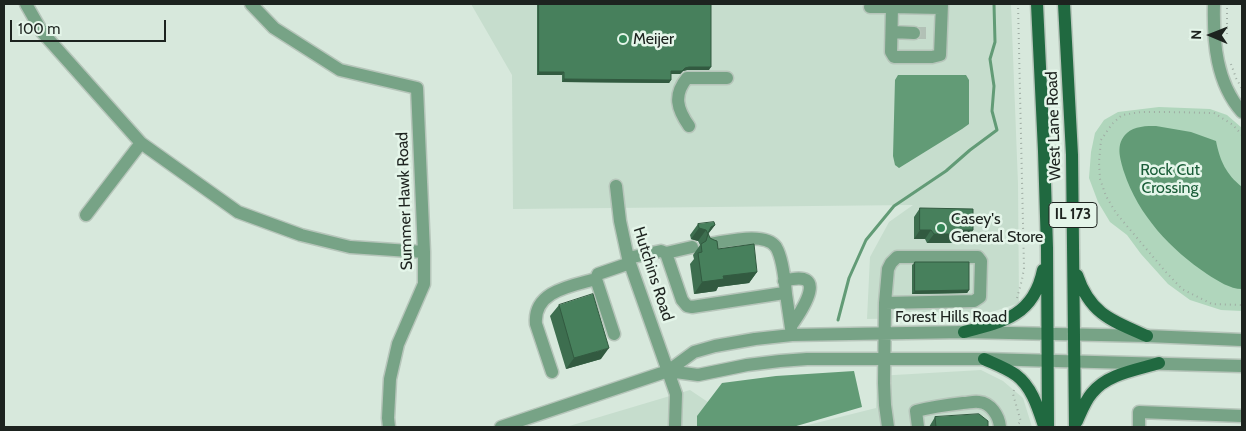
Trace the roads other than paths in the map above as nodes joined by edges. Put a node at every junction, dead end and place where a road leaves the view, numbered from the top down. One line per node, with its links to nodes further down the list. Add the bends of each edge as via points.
1 (26, 4): 14 (street, via 42,32)
2 (251, 4): 21 (street, Summer Hawk Road, via 274,28 340,70 416,88)
3 (1037, 4): 19 (main road, West Lane Road / IL 173)
4 (1065, 4): 20 (main road, West Lane Road / IL 173)
5 (1214, 4): 12 (street, via 1215,46 1220,70 1236,106)
6 (887, 6): 7 (street); 8 (street); 9 (street)
7 (942, 6): 9 (street, via 934,33 940,55 894,57 891,52)
8 (870, 7)
9 (892, 32): 10 (street)
10 (914, 32)
11 (726, 78): 13 (street, via 687,78 682,84 679,110)
12 (1242, 112)
13 (689, 126)
14 (141, 143): 16 (street); 21 (street, via 238,212 301,235 350,247)
15 (616, 186): 23 (street, Hutchins Road)
16 (86, 215)
17 (708, 244): 25 (street, via 766,239 777,249)
18 (692, 247): 22 (street)
19 (1047, 248): 28 (main road, via 1042,275 1030,302 1015,315); 31 (main road, West Lane Road / IL 173)
20 (1073, 249): 32 (main road, West Lane Road / IL 173); 33 (main road, via 1076,272 1089,301 1110,320)
21 (424, 252): 44 (street, Summer Hawk Road, via 424,284 398,344 390,379)
22 (666, 253): 23 (street, via 661,251); 25 (street, via 687,306 699,307 784,293)
23 (629, 261): 24 (street, via 598,274); 41 (street, Hutchins Road)
24 (596, 279): 29 (street); 42 (street, via 562,289 544,298 538,306 536,324)
25 (785, 287): 27 (street); 27 (street, via 795,278 801,278 810,288)
26 (885, 303): 26 (street, via 888,269 897,257 978,257 981,261 980,296 974,301); 30 (street)
27 (791, 330): 30 (street, Forest Hills Road); 41 (street, Forest Hills Road, via 694,352)
28 (964, 332): 30 (street, Forest Hills Road); 31 (street, Forest Hills Road)
29 (614, 334)
30 (884, 334): 36 (street)
31 (1047, 334): 32 (street, Forest Hills Road); 37 (main road, West Lane Road / IL 173)
32 (1074, 335): 33 (street, Forest Hills Road); 38 (main road, West Lane Road / IL 173)
33 (1147, 336): 34 (street, Forest Hills Road)
34 (1242, 340)
35 (984, 359): 36 (street, Forest Hills Road); 37 (street, Forest Hills Road); 50 (main road, via 1023,382 1034,398)
36 (884, 360): 41 (street, Forest Hills Road, via 807,359 698,374); 47 (street)
37 (1048, 360): 38 (street, Forest Hills Road); 50 (main road, West Lane Road / IL 173)
38 (1074, 361): 39 (street, Forest Hills Road); 51 (main road, West Lane Road / IL 173)
39 (1159, 363): 40 (street, Forest Hills Road); 51 (main road, via 1122,374 1099,386 1091,394)
40 (1242, 366)
41 (668, 371): 45 (street, Forest Hills Road); 46 (street, Hutchins Road, via 676,394)
42 (552, 372)
43 (1242, 416): 52 (street, via 1140,412)
44 (389, 427)
45 (501, 427)
46 (676, 427)
47 (888, 427)
48 (918, 427): 49 (street, via 916,411 980,402 996,414)
49 (1000, 427)
50 (1046, 427)
51 (1075, 427)
52 (1139, 427)

